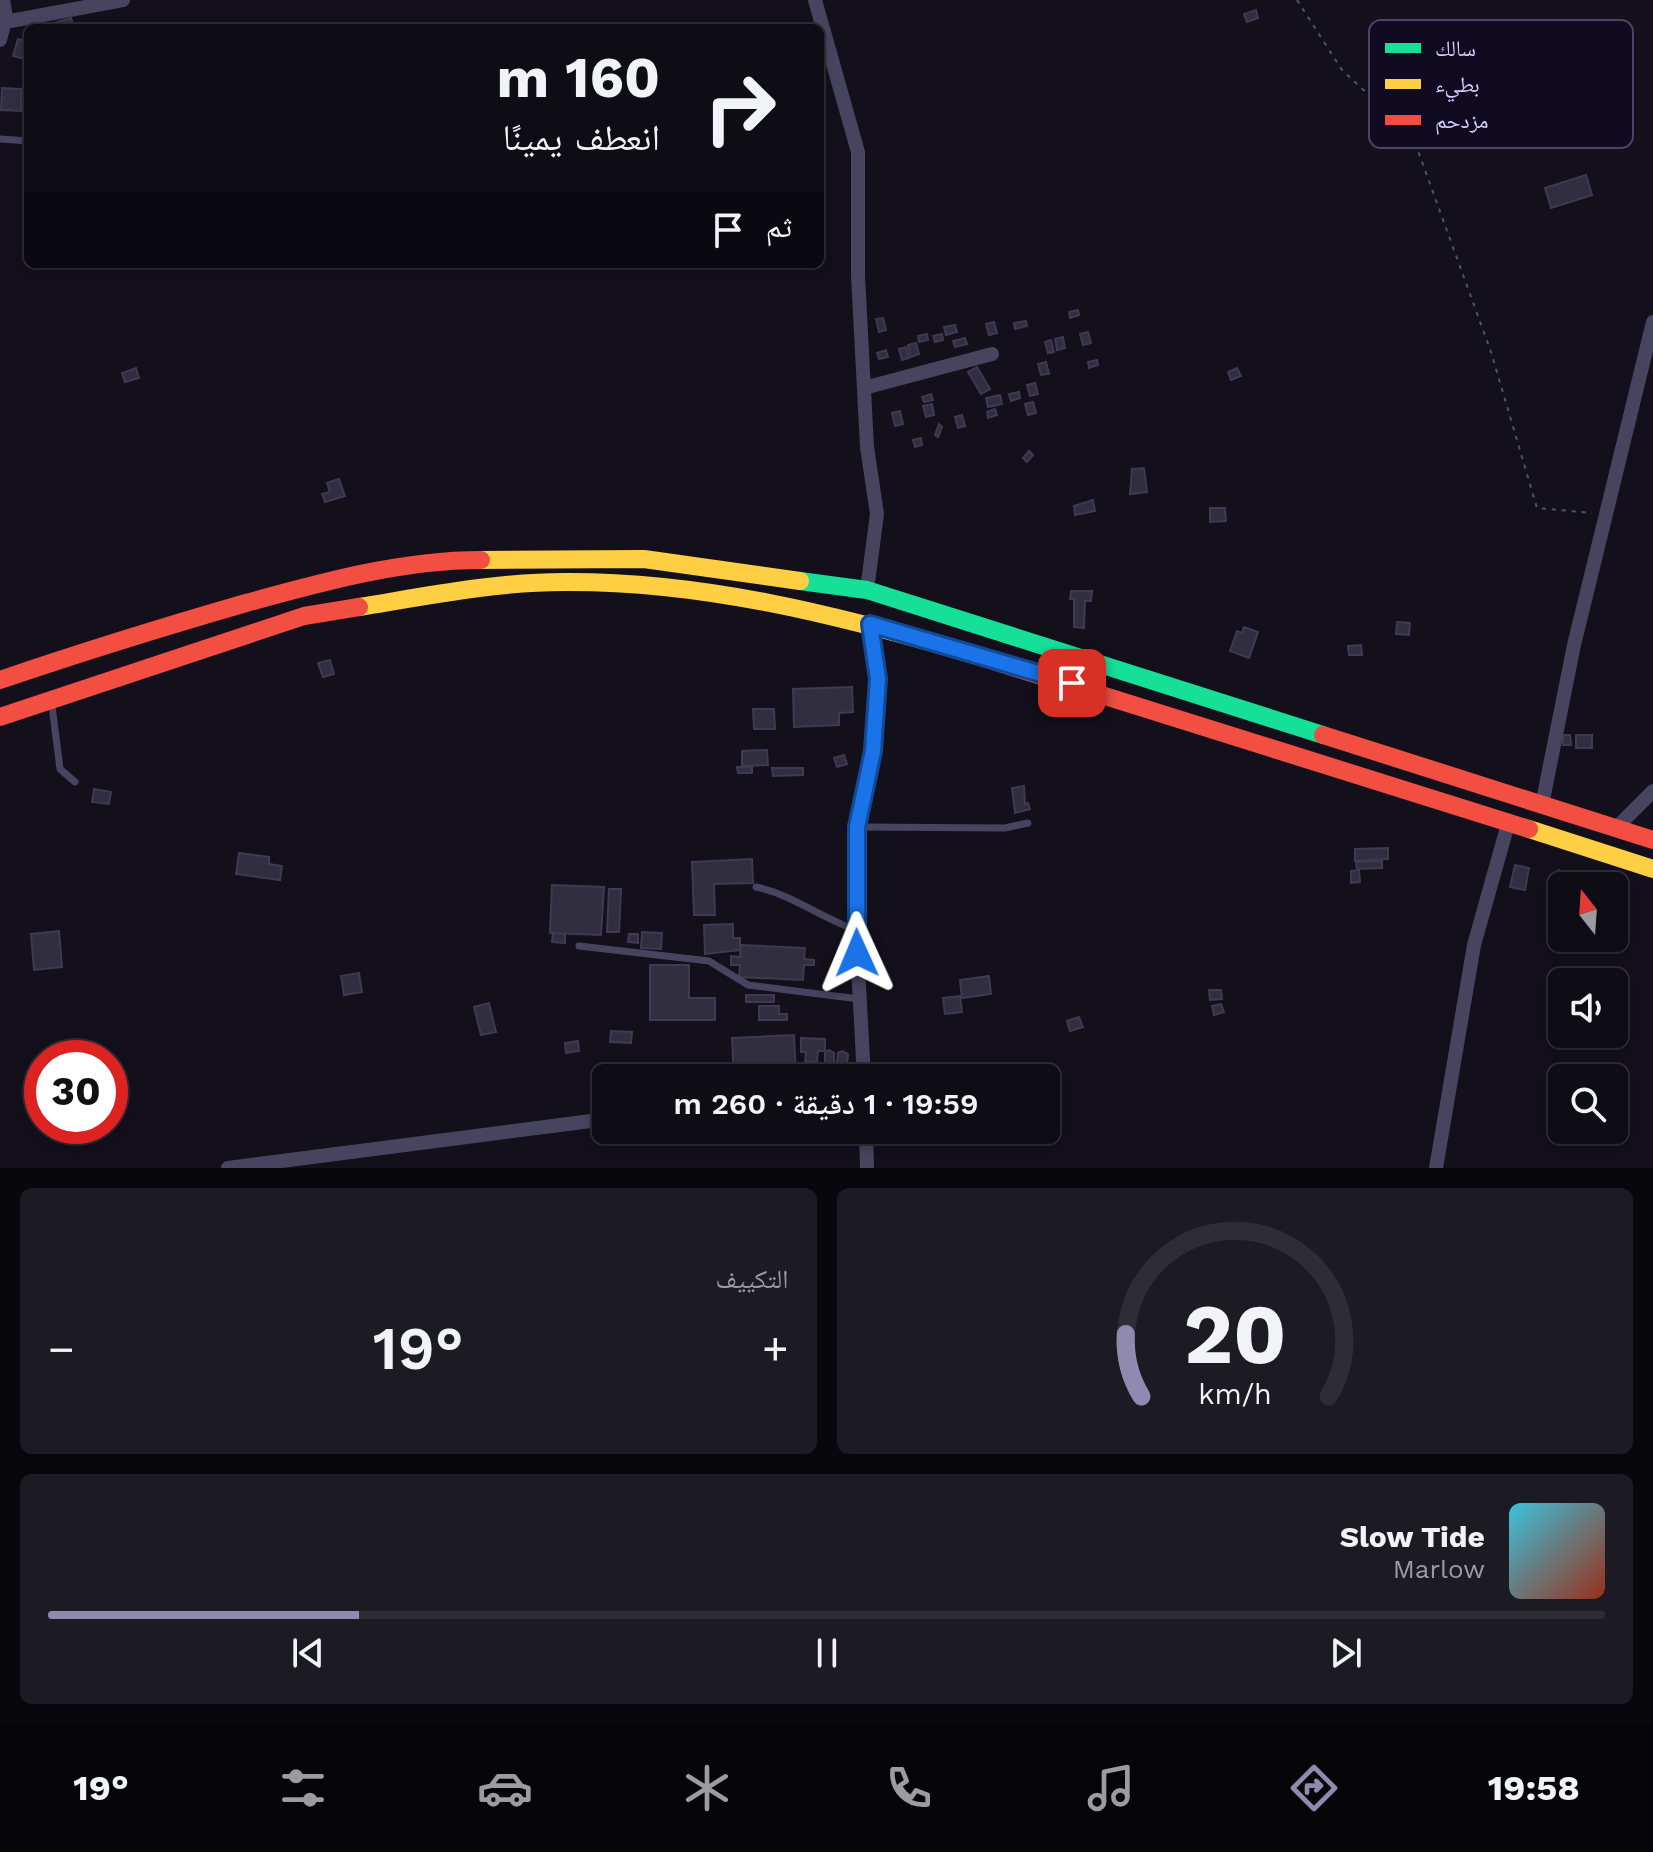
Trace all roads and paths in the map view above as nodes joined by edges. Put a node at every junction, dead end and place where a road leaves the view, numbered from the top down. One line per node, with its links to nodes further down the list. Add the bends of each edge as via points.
1 (3, 0): 5 (street)
2 (123, 0): 5 (street)
3 (815, 0): 6 (street)
4 (1297, 0): 9 (path, via 1342,70)
5 (5, 22): 8 (street)
6 (822, 24)
7 (824, 32): 15 (street, via 858,152)
8 (0, 40)
9 (1369, 95)
10 (0, 139): 11 (lane)
11 (24, 141)
12 (1417, 148): 16 (path, via 1491,352 1537,508)
13 (1653, 322): 16 (street)
14 (992, 354): 15 (street)
15 (864, 388): 17 (street, via 877,514)
16 (1606, 514): 24 (street)
17 (867, 590): 19 (main road, via 644,559 453,560 328,580 126,637); 24 (main road)
18 (870, 624): 20 (main road, via 646,584 545,583 304,616); 26 (main road, via 1101,692); 27 (street, via 878,679 873,751)
19 (0, 680)
20 (51, 700): 21 (main road); 22 (lane, via 60,769)
21 (0, 717)
22 (75, 782)
23 (1653, 791): 28 (street)
24 (1542, 805): 28 (main road)
25 (1028, 823): 27 (lane, via 1005,828)
26 (1508, 824): 30 (main road); 40 (street, via 1474,945)
27 (857, 827): 32 (street)
28 (1616, 828): 29 (main road)
29 (1653, 840)
30 (1653, 869)
31 (756, 887): 32 (lane, via 779,892)
32 (856, 930): 34 (street)
33 (579, 946): 34 (lane, via 709,961 748,985)
34 (859, 999): 35 (street)
35 (863, 1064)
36 (592, 1121): 38 (street)
37 (866, 1144): 39 (street)
38 (228, 1168)
39 (867, 1168)
40 (1436, 1168)

